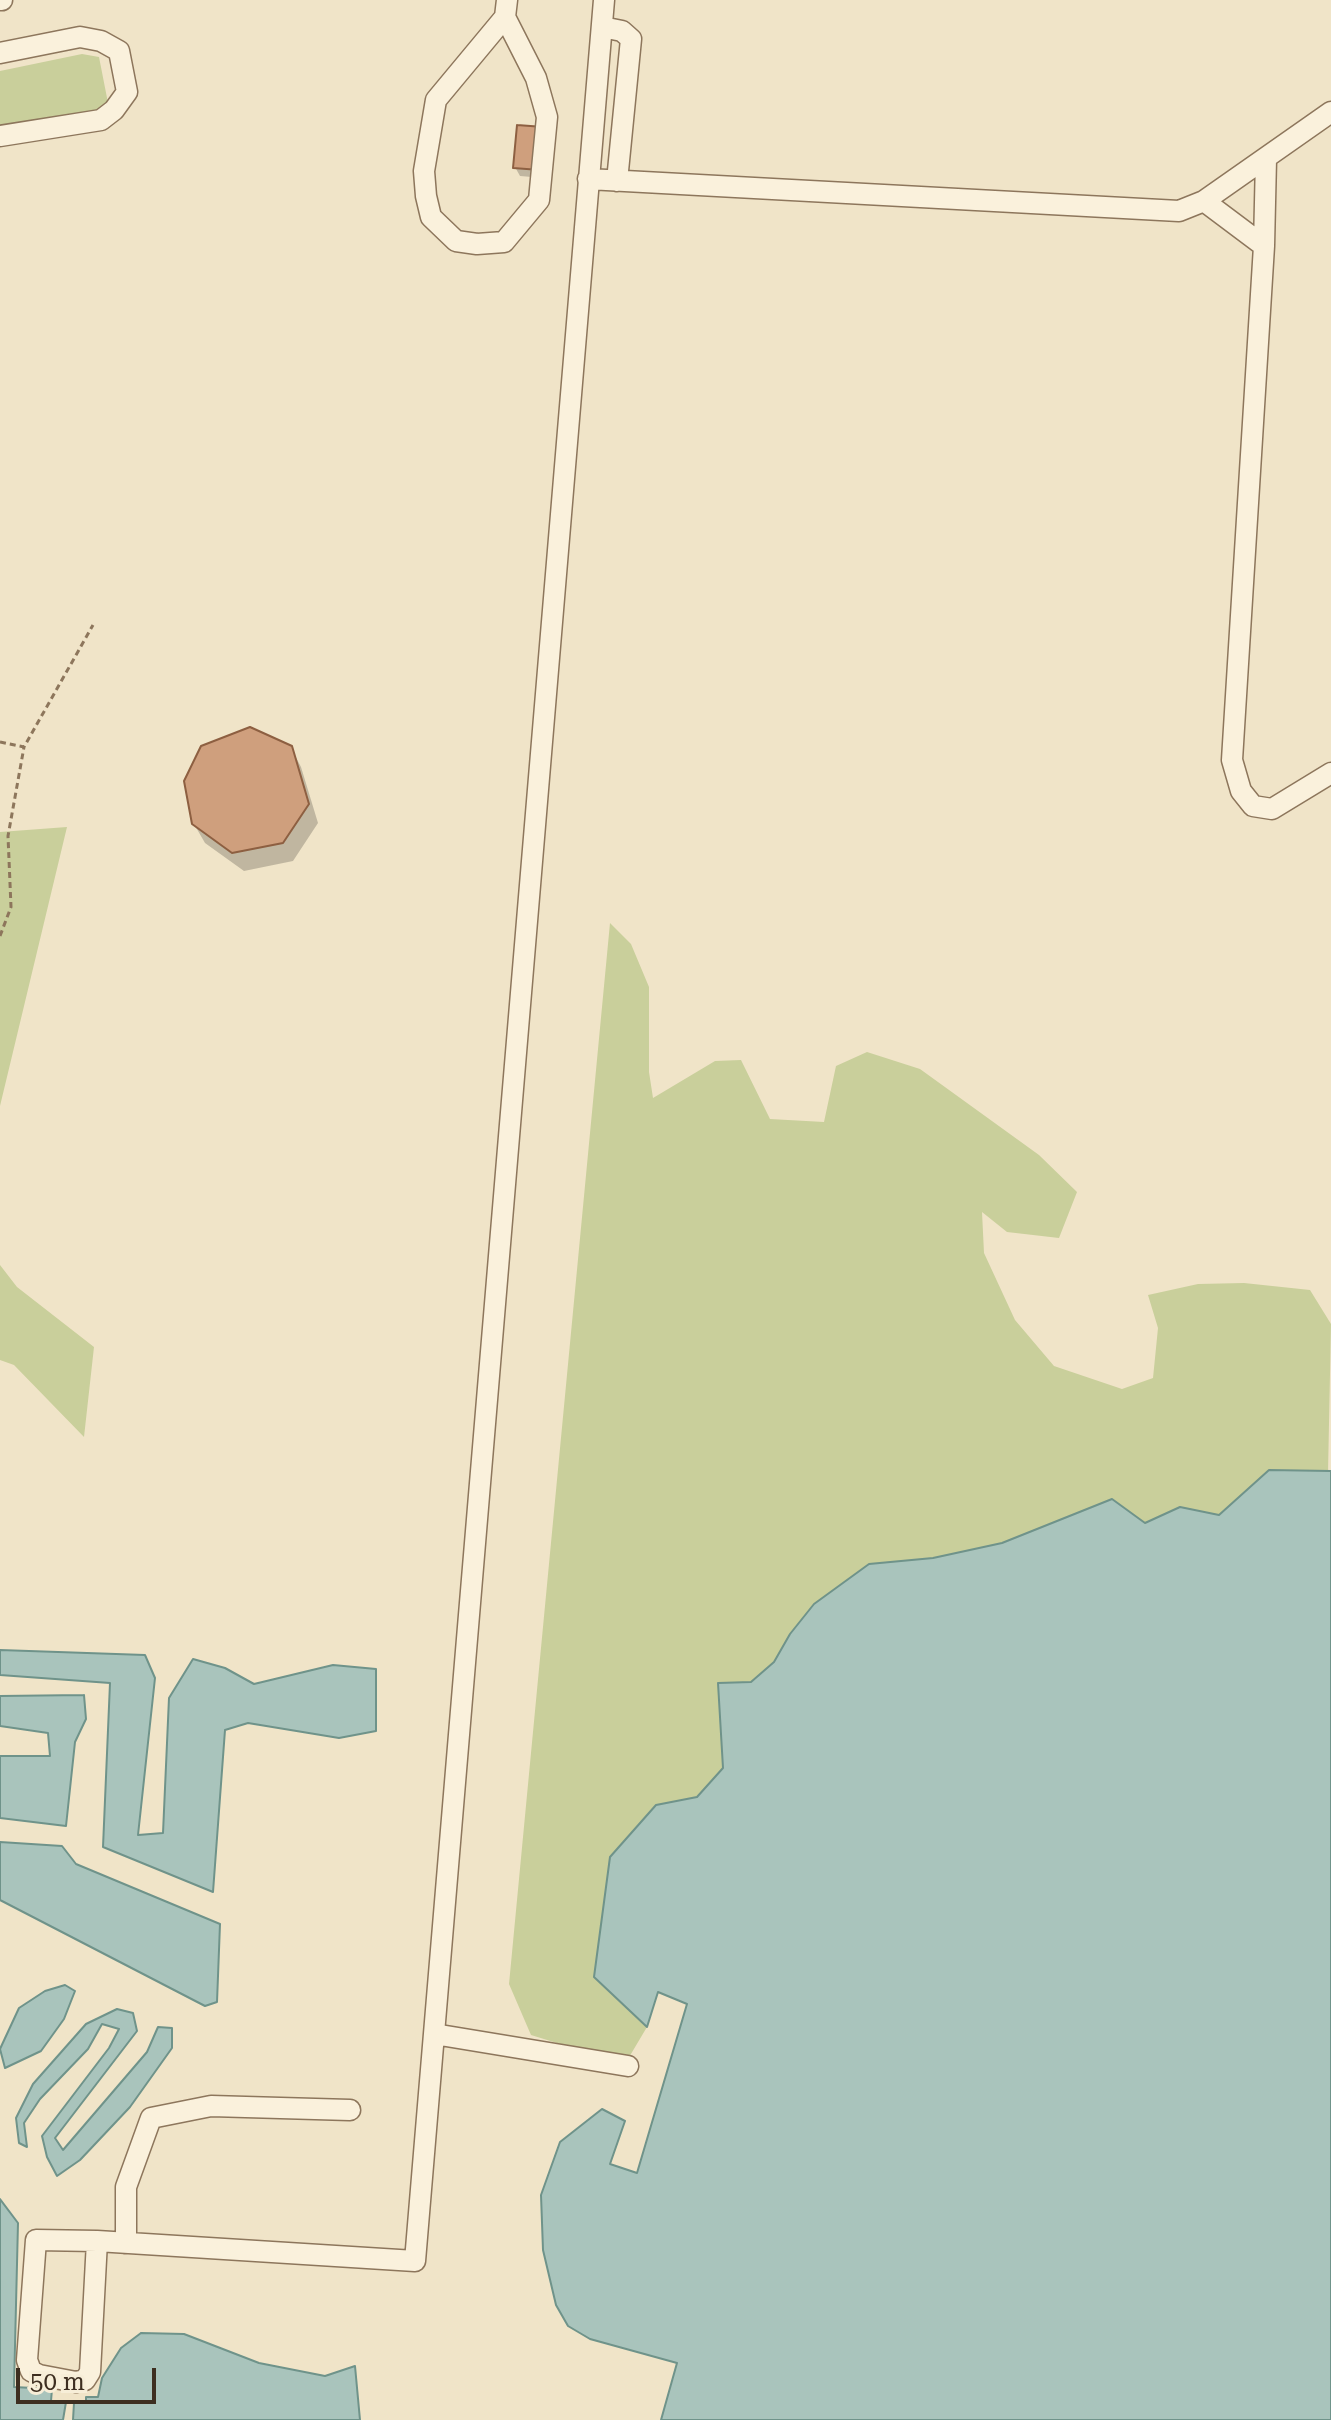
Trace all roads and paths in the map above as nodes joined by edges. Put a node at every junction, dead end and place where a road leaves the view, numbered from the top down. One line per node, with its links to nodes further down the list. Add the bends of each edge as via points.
1 (604, 0): 3 (lane)
2 (506, 8): 2 (lane, via 436,100 424,171 426,196 431,217 456,241 504,242 539,200 547,117)
3 (602, 27): 8 (lane); 9 (lane, via 631,39)
4 (0, 53): 6 (lane, via 80,37 101,41 119,51 127,92 101,120)
5 (1331, 112): 7 (lane)
6 (0, 136)
7 (1266, 159): 10 (lane); 11 (lane)
8 (588, 179): 9 (lane); 17 (lane)
9 (617, 181): 10 (lane, via 1179,211)
10 (1204, 201): 11 (lane)
11 (1264, 246): 15 (lane, via 1232,760 1241,791 1253,806 1272,809)
12 (93, 625): 14 (path)
13 (0, 742): 14 (path)
14 (24, 747): 16 (path, via 8,836 11,907)
15 (1331, 773)
16 (0, 936)
17 (434, 2034): 18 (lane); 21 (lane, via 415,2261)
18 (628, 2066)
19 (350, 2110): 21 (lane, via 211,2106 151,2118 126,2187)
20 (97, 2241): 20 (lane, via 36,2240 27,2360 39,2375 76,2382 90,2372); 21 (lane)
21 (126, 2243)

